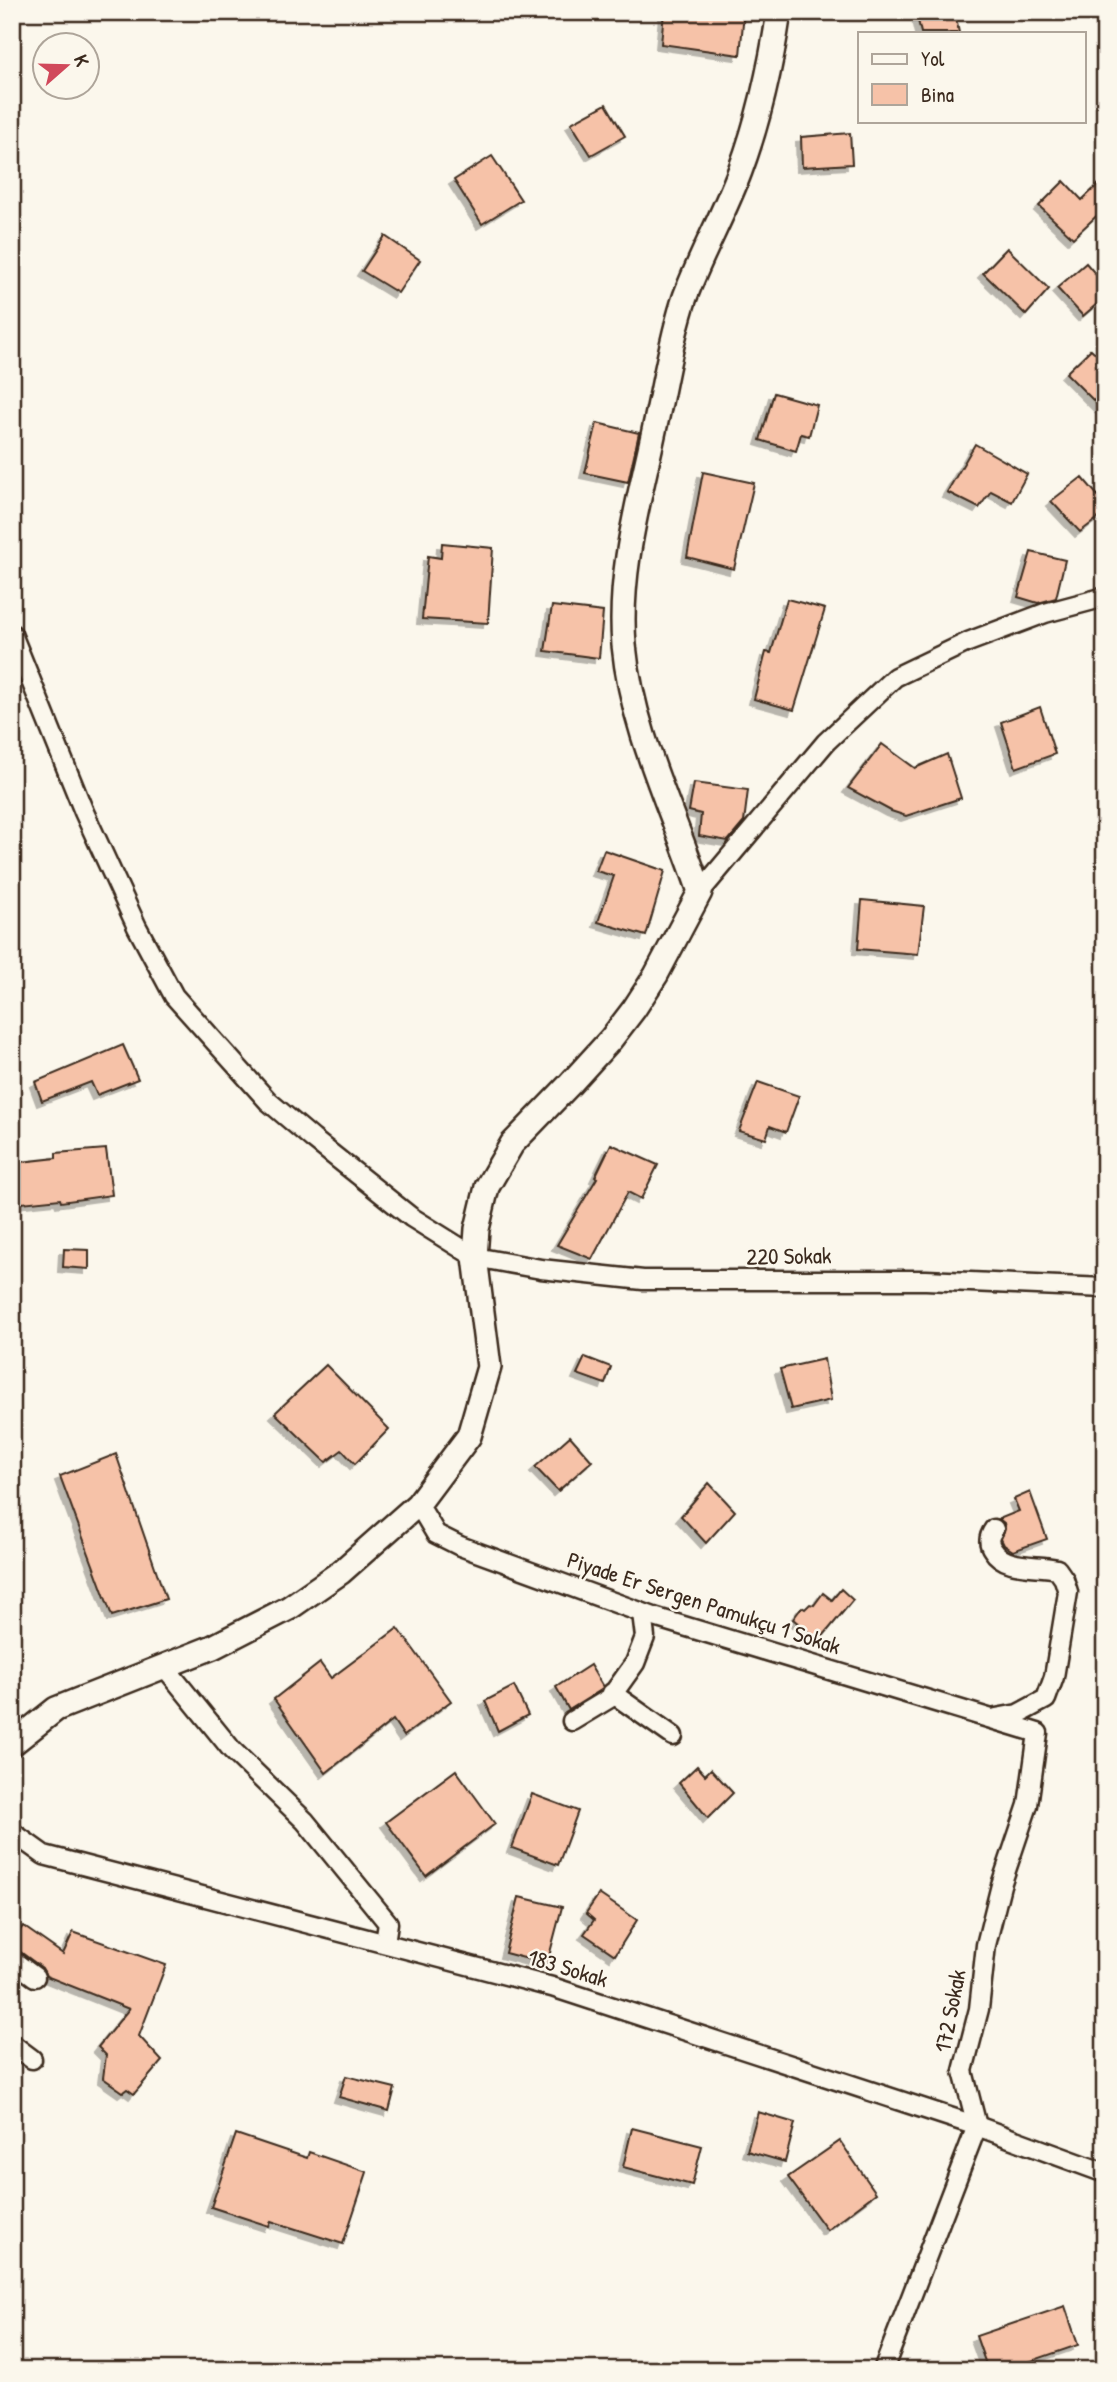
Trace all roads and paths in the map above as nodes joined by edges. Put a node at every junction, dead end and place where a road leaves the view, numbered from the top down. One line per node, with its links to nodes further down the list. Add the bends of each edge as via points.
1 (779, 12): 4 (street, via 755,128 689,289 675,335 624,582 624,644 631,693)
2 (1105, 597): 4 (street, via 1045,613 968,642 895,677 826,742)
3 (12, 635): 5 (street, via 84,812 174,996 268,1101 411,1217)
4 (700, 892): 5 (street, via 634,1009 499,1164 480,1212)
5 (475, 1257): 6 (street, 220 Sokak, via 643,1280 926,1280); 7 (street, via 489,1367 469,1436)
6 (1105, 1288)
7 (418, 1504): 9 (street, Piyade Er Sergen Pamukçu 1 Sokak, via 436,1534 460,1546); 10 (street, via 341,1572 289,1608)
8 (994, 1529): 12 (street, via 989,1545 1000,1559 1057,1569 1068,1592 1046,1699 1018,1714)
9 (642, 1613): 11 (street, via 645,1637 635,1663); 12 (street, Piyade Er Sergen Pamukçu 1 Sokak)
10 (164, 1666): 16 (street, via 56,1709); 18 (street, via 232,1750 305,1821 388,1923)
11 (612, 1693): 13 (street); 15 (street)
12 (993, 1719): 14 (street, Piyade Er Sergen Pamukçu 1 Sokak)
13 (572, 1721)
14 (1038, 1733): 23 (street, 172 Sokak, via 1028,1805 986,1945 979,2009 963,2071)
15 (673, 1736)
16 (12, 1744)
17 (12, 1832): 18 (street, 183 Sokak, via 44,1855)
18 (385, 1943): 23 (street, 183 Sokak, via 552,1987)
19 (12, 1960): 20 (street)
20 (35, 1977)
21 (12, 2044): 22 (street)
22 (32, 2059)
23 (977, 2126): 24 (street, 183 Sokak); 25 (street)
24 (1105, 2173)
25 (883, 2370)

